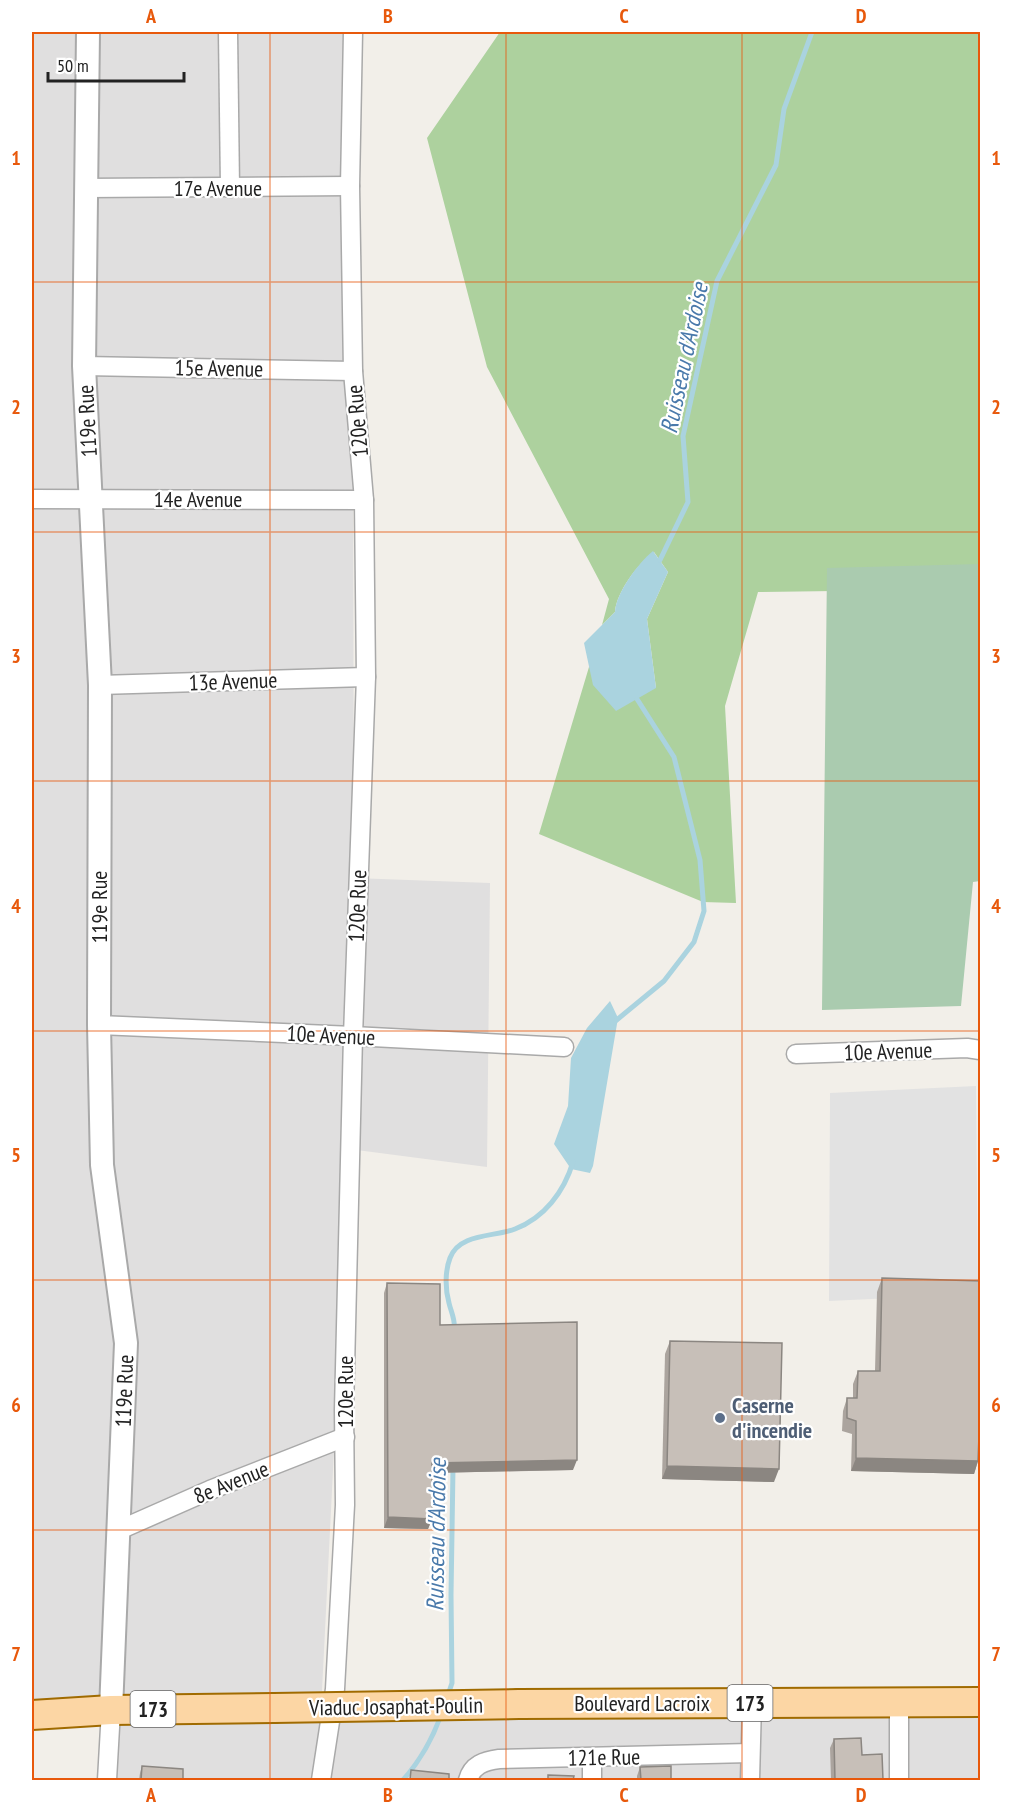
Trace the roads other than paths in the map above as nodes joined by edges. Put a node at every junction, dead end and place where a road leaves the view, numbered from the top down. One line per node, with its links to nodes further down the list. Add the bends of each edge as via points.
1 (88, 32): 5 (street, 119e Rue)
2 (228, 32): 6 (street)
3 (352, 32): 4 (street, 120e Rue)
4 (350, 186): 6 (street, 17e Avenue); 8 (street, 120e Rue)
5 (86, 188): 6 (street, 17e Avenue); 7 (street, 119e Rue)
6 (230, 188)
7 (84, 366): 8 (street, 15e Avenue); 9 (street, 119e Rue)
8 (353, 371): 11 (street, 120e Rue)
9 (91, 498): 10 (street, 14e Avenue); 11 (street, 14e Avenue); 13 (street, 119e Rue)
10 (32, 499)
11 (364, 501): 12 (street, 120e Rue)
12 (366, 677): 13 (street, 13e Avenue); 15 (street, 120e Rue)
13 (100, 685): 14 (street, 119e Rue)
14 (99, 1025): 15 (street, 10e Avenue); 20 (street, 119e Rue, via 102,1165 126,1343)
15 (353, 1036): 16 (street, 10e Avenue); 19 (street, 120e Rue)
16 (564, 1047)
17 (981, 1050): 18 (street, 10e Avenue)
18 (796, 1054)
19 (345, 1437): 20 (street, 8e Avenue); 30 (street, 120e Rue, via 335,1689)
20 (117, 1531): 25 (street, 119e Rue)
21 (752, 1702): 22 (main road, Boulevard Lacroix / 173); 24 (main road, Boulevard Lacroix / 173); 27 (street)
22 (899, 1702): 23 (main road, Boulevard Lacroix / 173); 34 (street)
23 (981, 1702)
24 (519, 1704): 25 (main road, Viaduc Josaphat-Poulin / 173, bridge)
25 (111, 1710): 26 (main road, 173); 29 (street, 119e Rue)
26 (32, 1716)
27 (750, 1754): 28 (street, 121e Rue); 33 (street)
28 (592, 1758): 31 (street, 121e Rue, via 488,1760 477,1765); 32 (street)
29 (107, 1780)
30 (321, 1780)
31 (468, 1780)
32 (592, 1780)
33 (750, 1780)
34 (899, 1780)

